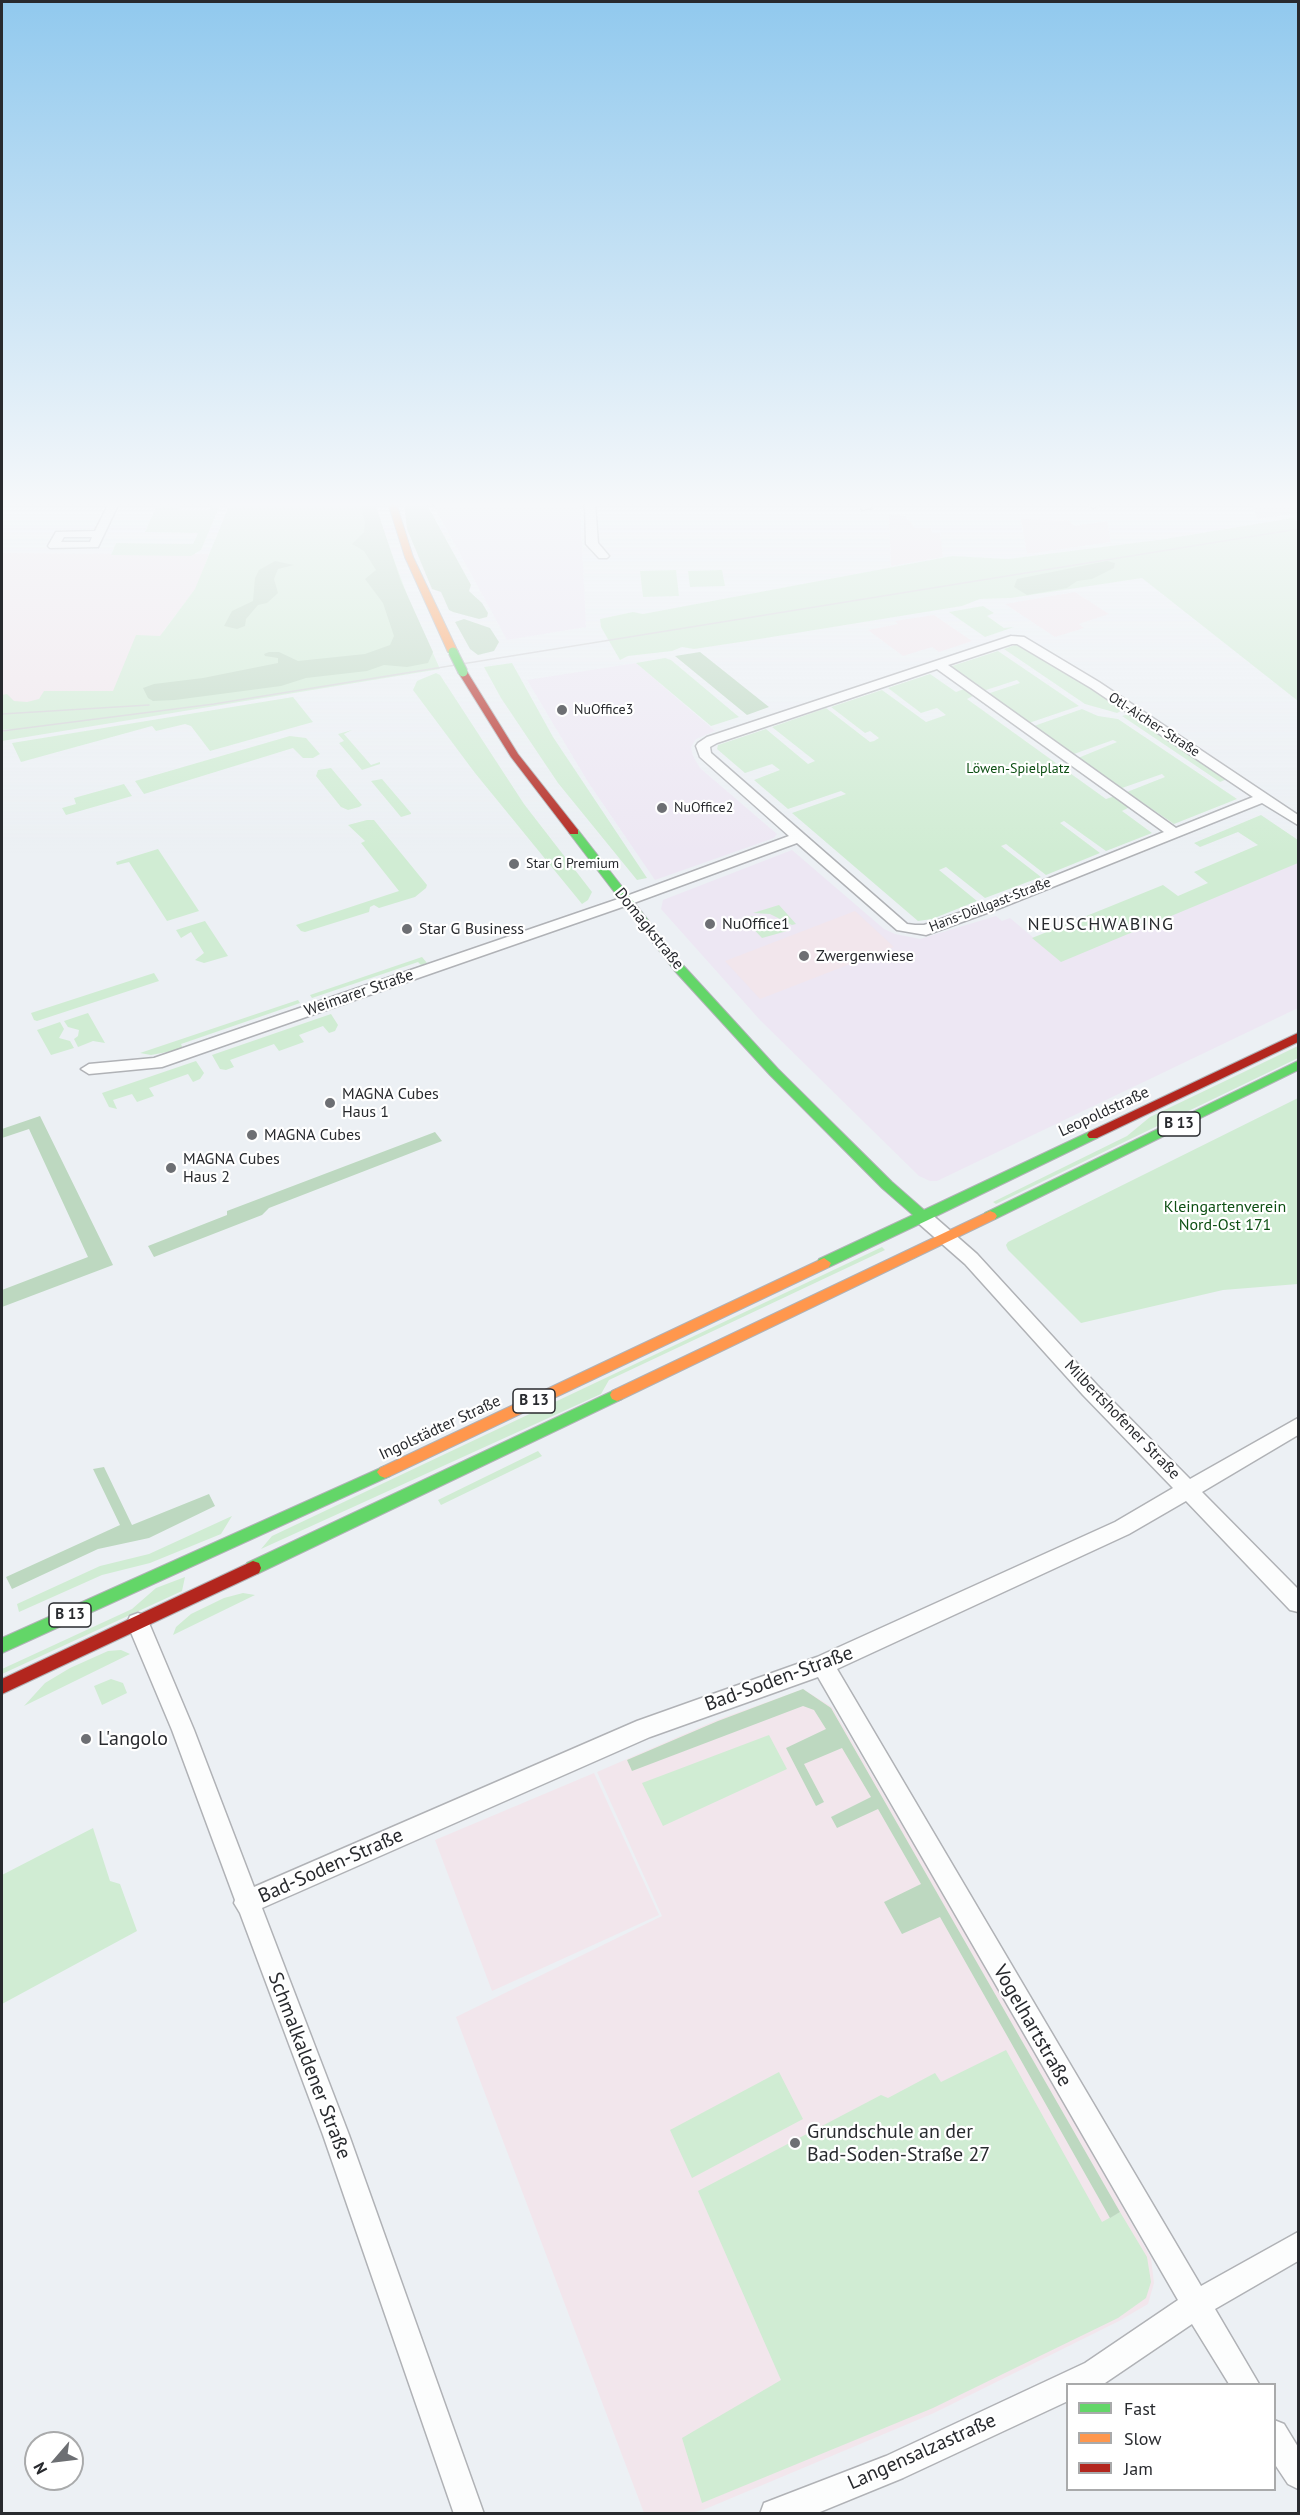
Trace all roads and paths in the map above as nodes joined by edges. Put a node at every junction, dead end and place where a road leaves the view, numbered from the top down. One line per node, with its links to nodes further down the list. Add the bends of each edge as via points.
1 (439, 620): 7 (main road, Domagkstraße, bridge, via 463,672 514,755)
2 (938, 664): 3 (street, Otl-Aicher-Straße, via 1011,640 1026,641); 5 (street); 6 (street, Otl-Aicher-Straße, via 703,746 712,761)
3 (1263, 798): 4 (street, Otl-Aicher-Straße); 5 (street, Hans-Döllgast-Straße)
4 (1299, 821)
5 (1174, 833): 6 (street, Hans-Döllgast-Straße, via 926,930 902,927)
6 (799, 837): 7 (street)
7 (626, 901): 10 (street, Weimarer Straße, via 156,1063); 11 (main road, Domagkstraße, via 745,1042)
8 (1299, 1037): 11 (main road, Leopoldstraße / B 13)
9 (1299, 1065): 12 (main road, B 13)
10 (89, 1068)
11 (923, 1217): 12 (street, Domagkstraße); 15 (main road, Ingolstädter Straße / B 13)
12 (946, 1237): 14 (street, Milbertshofener Straße, via 1010,1299 1090,1390); 16 (main road, B 13, via 693,1358)
13 (1299, 1426): 14 (street, Bad-Soden-Straße)
14 (1189, 1489): 17 (street, Milbertshofener Straße); 20 (street, Bad-Soden-Straße, via 1122,1528)
15 (236, 1541): 16 (main road); 19 (main road, Ingolstädter Straße / B 13)
16 (199, 1583): 18 (main road, B 13)
17 (1299, 1603)
18 (138, 1623): 21 (main road, B 13); 22 (street, Schmalkaldener Straße, via 183,1730)
19 (2, 1646)
20 (823, 1665): 22 (street, Bad-Soden-Straße, via 645,1728); 24 (street, Vogelhartstraße)
21 (2, 1687)
22 (246, 1903): 30 (street, Schmalkaldener Straße, via 336,2135)
23 (1299, 2246): 24 (street, Langensalzastraße)
24 (1197, 2304): 25 (street, Langensalzastraße, via 1095,2373); 26 (street, Vogelhartstraße)
25 (1073, 2383)
26 (1244, 2383)
27 (1066, 2386): 31 (street, Langensalzastraße, via 893,2468)
28 (1276, 2436): 29 (street)
29 (1299, 2474)
30 (469, 2514)
31 (775, 2514)

